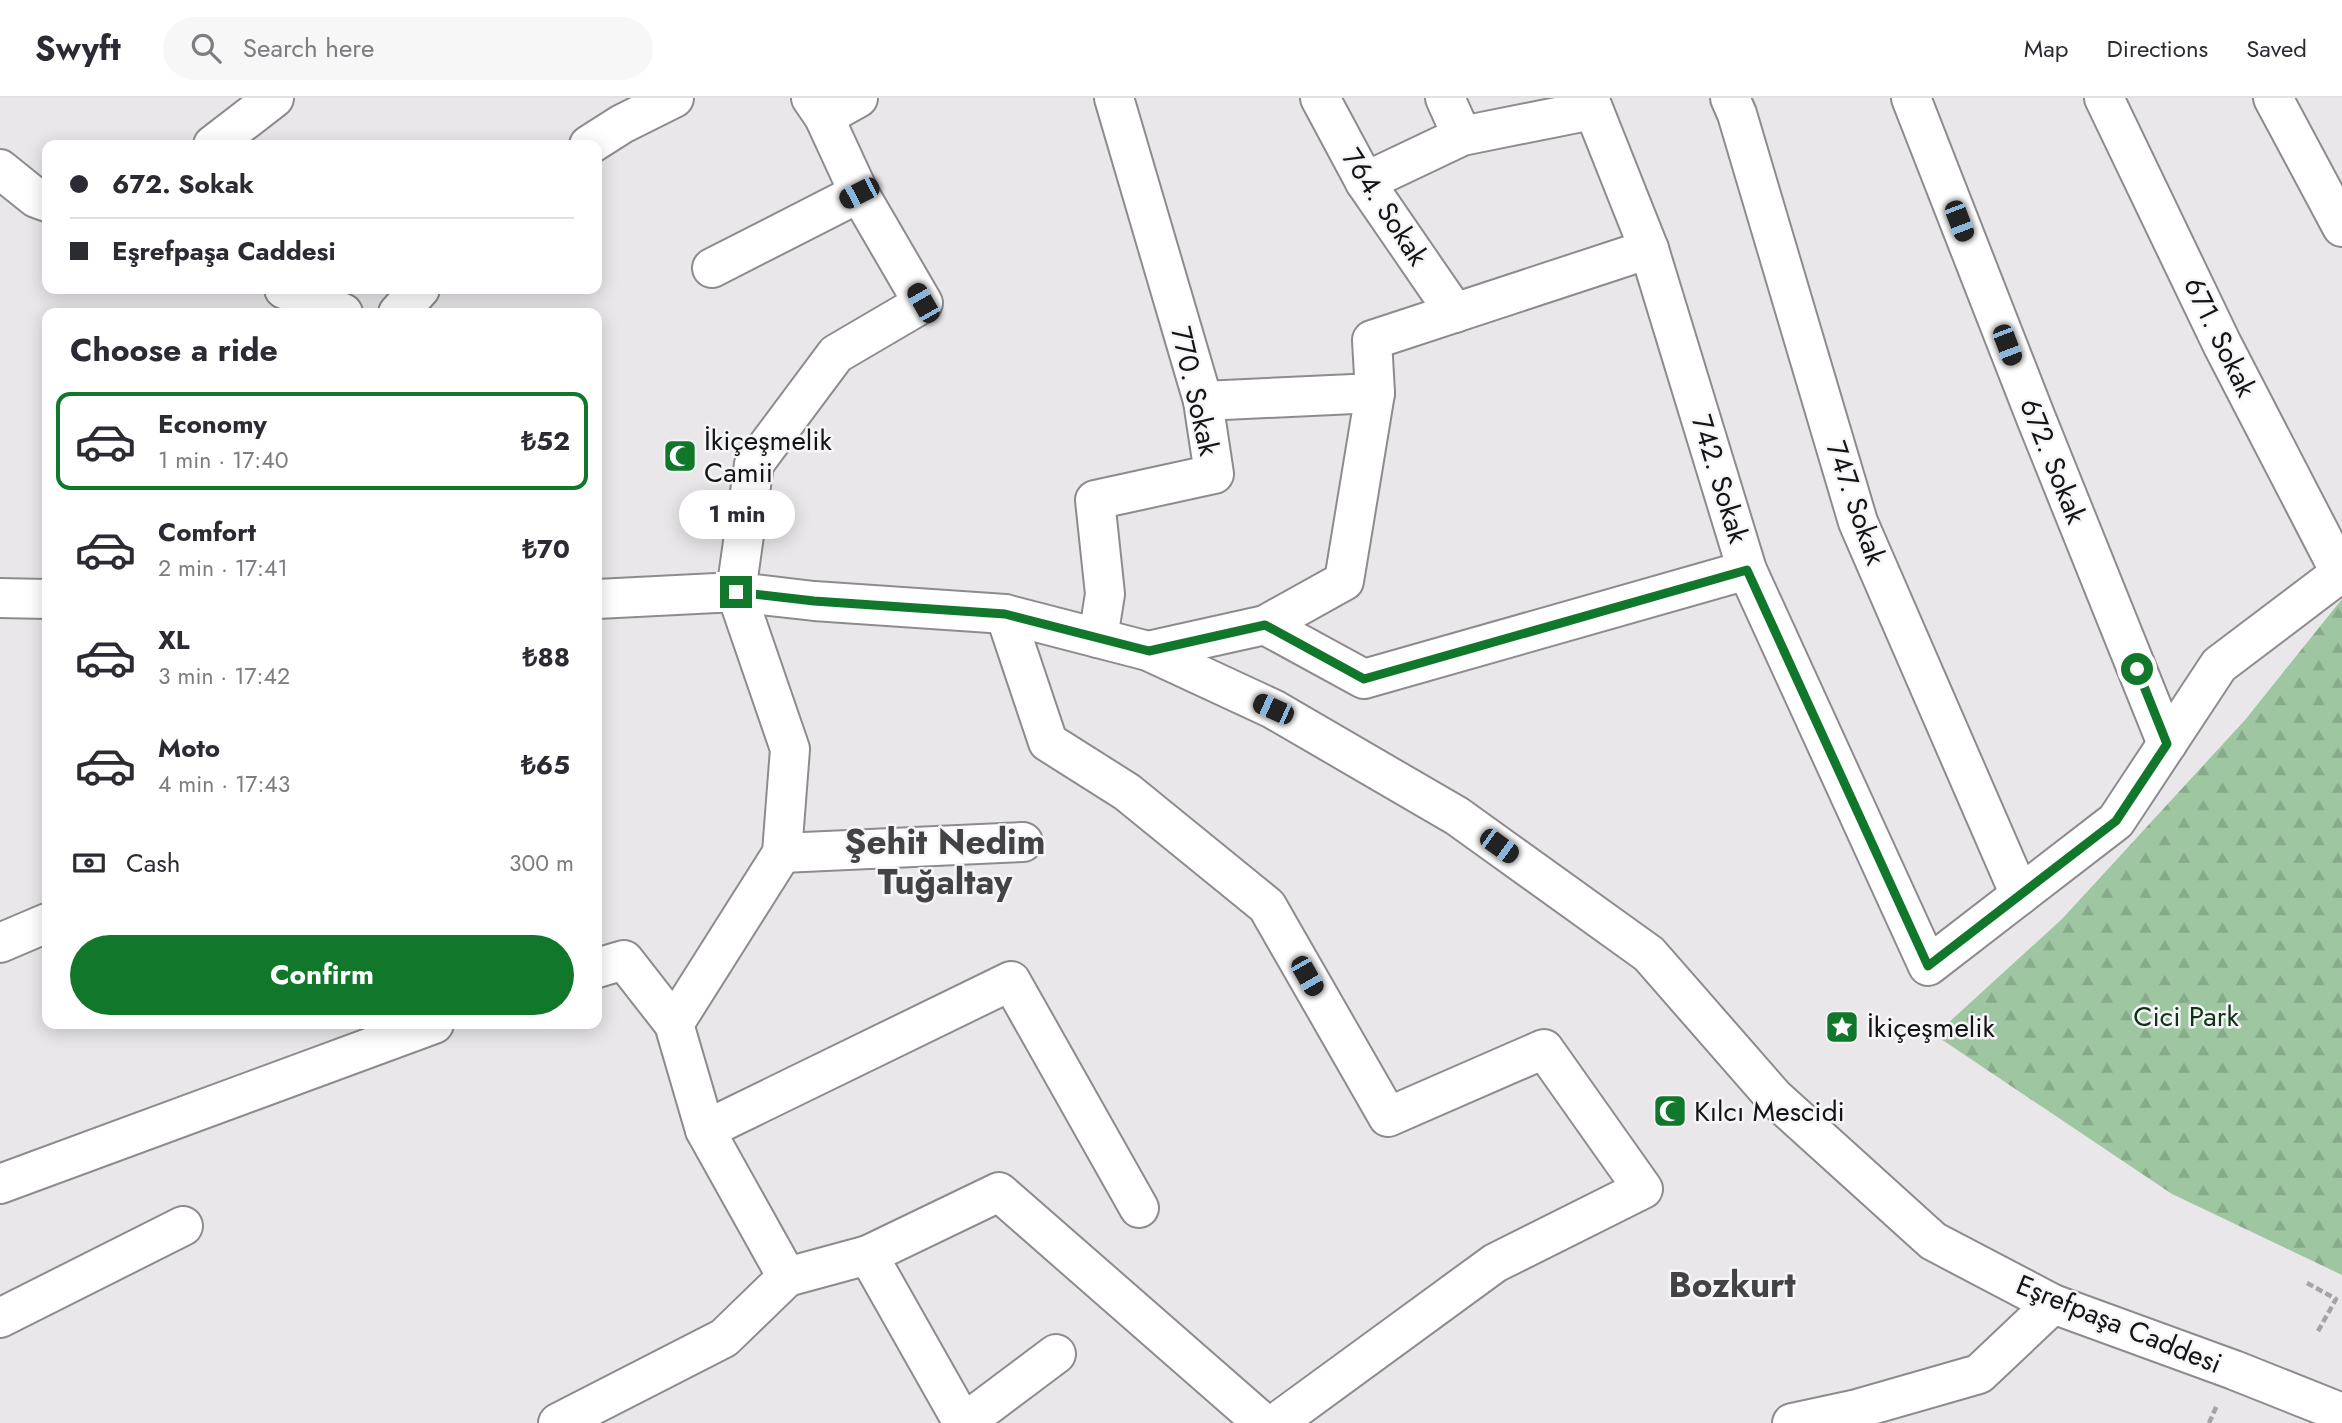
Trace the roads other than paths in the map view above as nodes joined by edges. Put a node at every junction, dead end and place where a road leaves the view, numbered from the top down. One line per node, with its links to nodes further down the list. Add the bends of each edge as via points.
1 (274, 98): 14 (street)
2 (674, 98): 15 (street)
3 (858, 98): 12 (street)
4 (1115, 98): 29 (street, 770. Sokak)
5 (1320, 98): 17 (street, 764. Sokak)
6 (1445, 98): 13 (street)
7 (1730, 98): 43 (street, 747. Sokak, via 1858,522)
8 (1911, 98): 40 (street, 672. Sokak)
9 (2104, 98): 31 (street, 671. Sokak, via 2222,344)
10 (2273, 98): 20 (street)
11 (1590, 104): 13 (street); 21 (street, 742. Sokak)
12 (817, 107): 18 (street)
13 (1462, 136): 17 (street)
14 (219, 140)
15 (597, 140)
16 (0, 169): 19 (street)
17 (1365, 182): 27 (street, 764. Sokak)
18 (859, 193): 22 (street); 32 (street, via 923,303 836,354 754,464)
19 (42, 200)
20 (2342, 227)
21 (1649, 249): 27 (street); 30 (street, 742. Sokak)
22 (712, 268)
23 (296, 294): 25 (street)
24 (415, 294): 26 (street)
25 (331, 308)
26 (403, 308)
27 (1455, 313): 28 (street, via 1372,340)
28 (1375, 393): 29 (street); 37 (street, via 1344,581)
29 (1203, 401): 38 (street, 770. Sokak, via 1214,474 1095,500 1105,594)
30 (1747, 570): 37 (street, via 1364,679); 43 (street, 742. Sokak, via 1928,966)
31 (2341, 573): 40 (street, via 2219,665)
32 (736, 592): 35 (street, Eşrefpaşa Caddesi); 36 (street, Eşrefpaşa Caddesi); 42 (street, via 790,749)
33 (0, 598): 34 (street)
34 (42, 599)
35 (602, 599)
36 (1005, 614): 38 (street, Eşrefpaşa Caddesi); 62 (street, via 1048,742 1127,792 1267,906 1388,1117 1544,1049 1643,1189 1495,1263)
37 (1265, 625): 39 (street)
38 (1098, 638): 39 (street, Eşrefpaşa Caddesi)
39 (1149, 651): 55 (street, Eşrefpaşa Caddesi, via 1273,709 1457,816 1626,938 1648,954 1774,1097 1933,1241)
40 (2167, 744): 43 (street, via 2116,821)
41 (1023, 842): 42 (street)
42 (782, 853): 47 (street)
43 (2020, 895)
44 (42, 925): 45 (street)
45 (0, 943)
46 (602, 967): 47 (street, via 624,960)
47 (674, 1024): 49 (street)
48 (419, 1029): 50 (street)
49 (705, 1130): 51 (street, via 1011,981); 54 (street)
50 (0, 1184)
51 (1139, 1208)
52 (183, 1226): 56 (street)
53 (868, 1255): 54 (street); 60 (street); 61 (street, via 999,1192)
54 (787, 1277): 59 (street, via 724,1338)
55 (2053, 1304): 58 (street, Eşrefpaşa Caddesi); 63 (street, via 1979,1374)
56 (0, 1318)
57 (1056, 1353): 60 (street)
58 (2342, 1413)
59 (558, 1423)
60 (963, 1423)
61 (1263, 1423)
62 (1276, 1423)
63 (1792, 1423)

